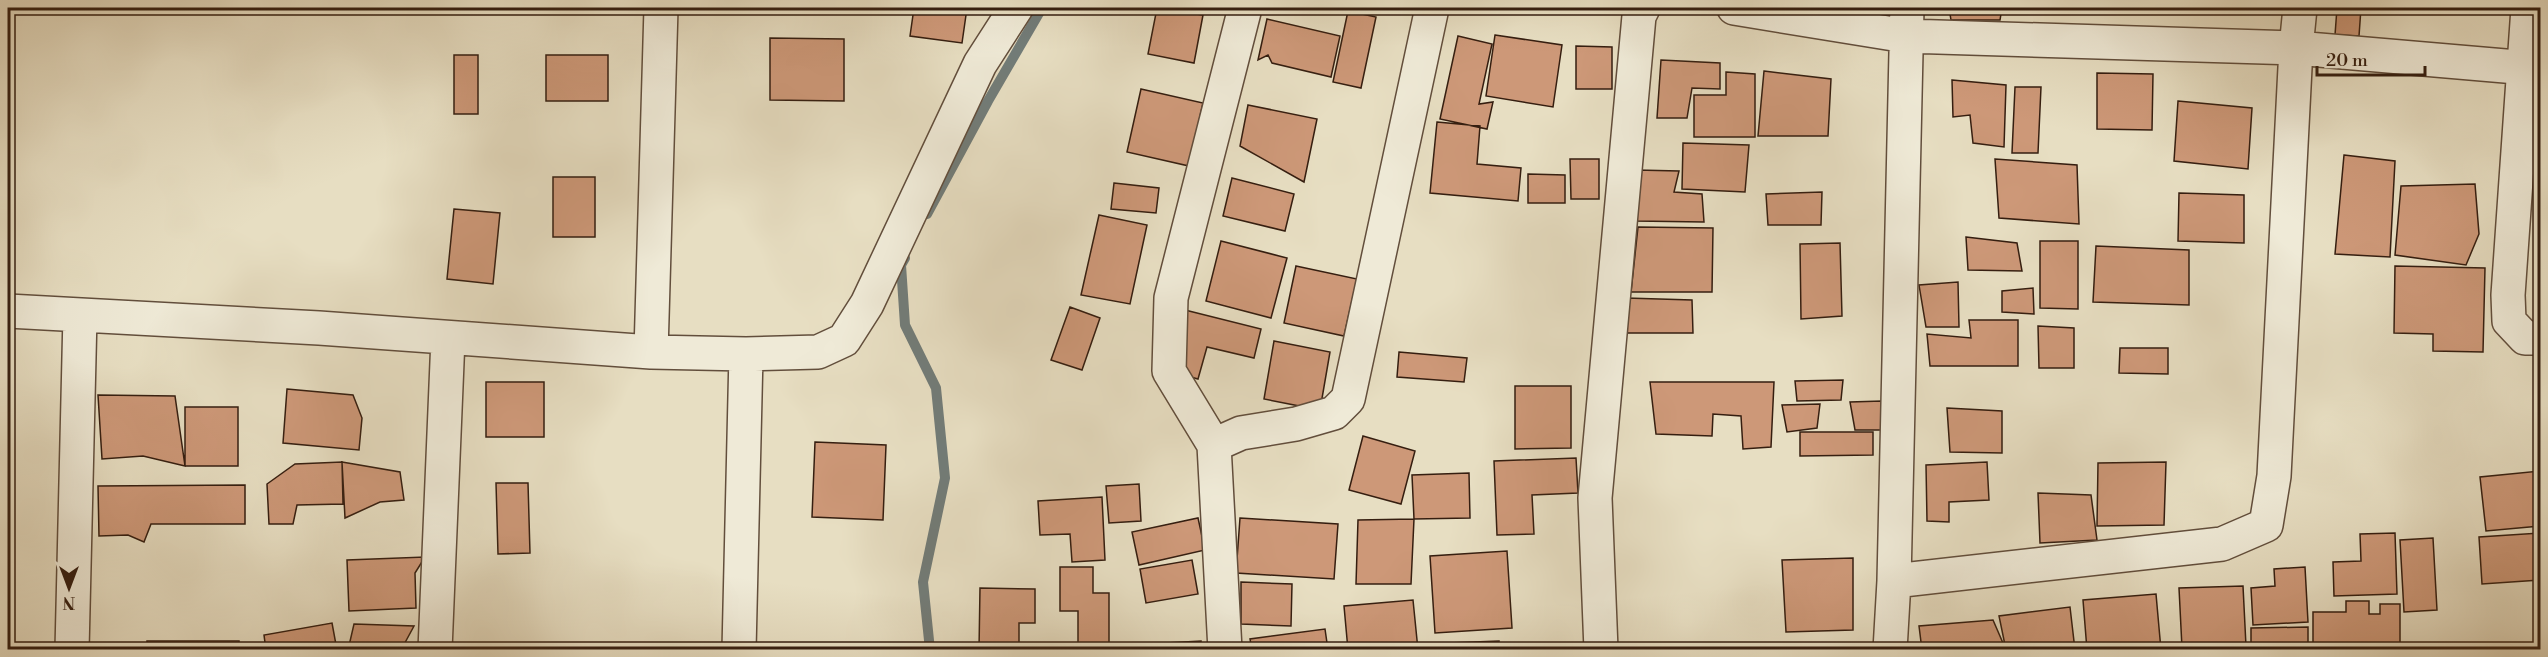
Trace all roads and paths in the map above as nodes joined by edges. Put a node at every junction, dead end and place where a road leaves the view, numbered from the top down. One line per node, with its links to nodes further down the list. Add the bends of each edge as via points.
1 (661, 8): 16 (street)
2 (1016, 8): 17 (street, via 980,64 867,304 844,340 818,352)
3 (1245, 8): 18 (street, via 1171,298 1169,371)
4 (1432, 8): 18 (street, via 1348,399 1334,413 1241,433)
5 (1643, 8): 24 (street, via 1639,16 1595,498)
6 (1734, 8): 9 (street)
7 (2300, 8): 10 (street)
8 (2528, 8): 11 (street)
9 (1907, 22): 10 (street); 19 (street)
10 (2296, 48): 11 (street); 19 (street, via 2274,476 2266,525 2222,544)
11 (2531, 69): 15 (street, via 2508,296 2509,321 2525,338)
12 (8, 311): 13 (street)
13 (80, 315): 14 (street); 20 (street)
14 (448, 338): 16 (street); 21 (street)
15 (2541, 338)
16 (651, 352): 17 (street)
17 (746, 354): 22 (street)
18 (1214, 444): 23 (street)
19 (1894, 580): 25 (street)
20 (72, 650)
21 (435, 650)
22 (739, 650)
23 (1225, 650)
24 (1601, 650)
25 (1890, 650)

